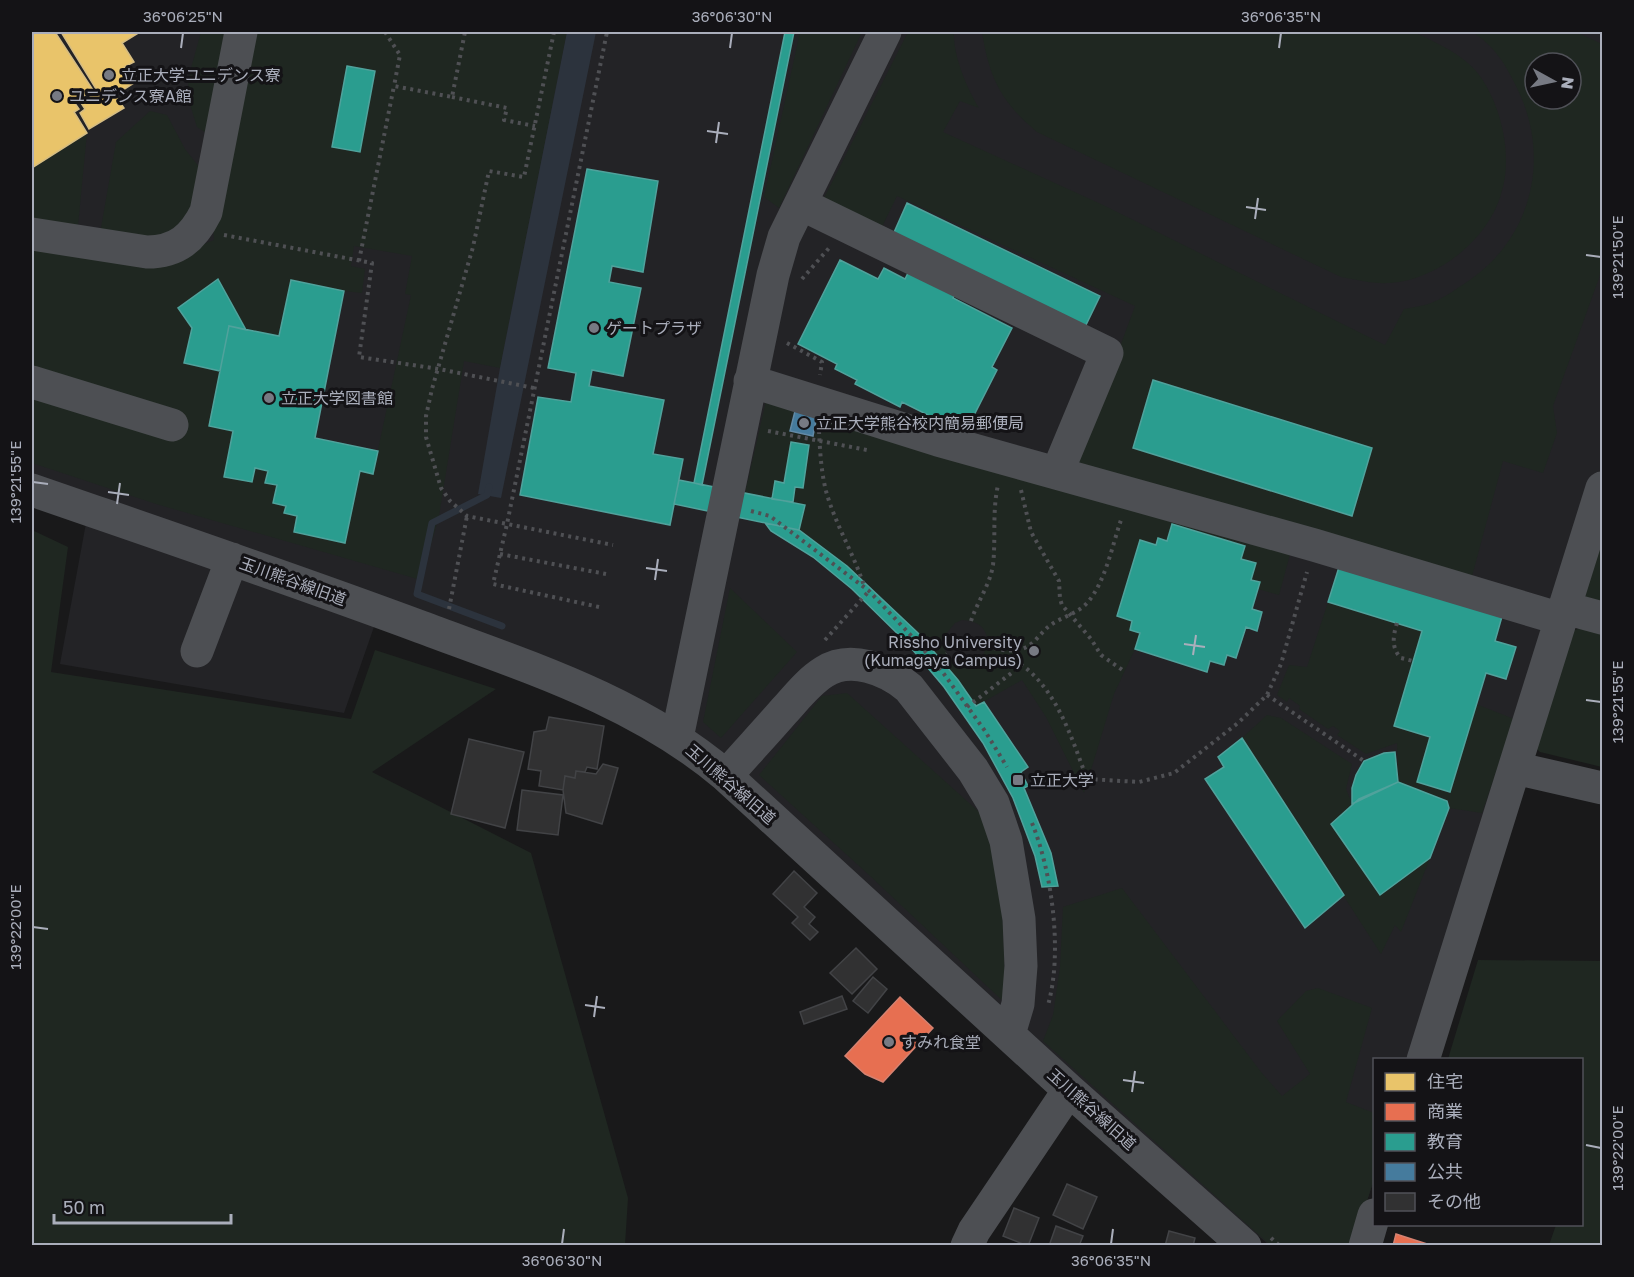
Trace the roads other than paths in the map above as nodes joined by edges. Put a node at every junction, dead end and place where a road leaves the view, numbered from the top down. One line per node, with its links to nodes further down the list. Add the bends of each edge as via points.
1 (241, 32): 4 (street, via 206,212 197,230 163,252)
2 (885, 32): 3 (street)
3 (801, 204): 5 (street, via 784,237 773,275); 8 (street, via 1107,352)
4 (32, 234)
5 (750, 381): 8 (street); 15 (street)
6 (32, 382): 7 (street)
7 (172, 425)
8 (1057, 473): 12 (street)
9 (1602, 488): 12 (street)
10 (32, 489): 11 (street, 玉川熊谷線旧道)
11 (232, 559): 14 (street); 15 (street, 玉川熊谷線旧道, via 543,672)
12 (1563, 614): 13 (street); 16 (street)
13 (1602, 618)
14 (197, 651)
15 (677, 738): 17 (street, 玉川熊谷線旧道)
16 (1515, 768): 18 (street); 20 (street)
17 (726, 776): 19 (street, 玉川熊谷線旧道); 19 (street, via 824,672 839,665 870,666 897,677 973,770 993,802 1006,841 1021,966 1018,1004)
18 (1602, 788)
19 (1009, 1034): 21 (street, 玉川熊谷線旧道)
20 (1423, 1058)
21 (1069, 1090): 23 (street); 24 (street, 玉川熊谷線旧道)
22 (1373, 1218): 25 (street)
23 (967, 1245)
24 (1245, 1245)
25 (1365, 1245)

